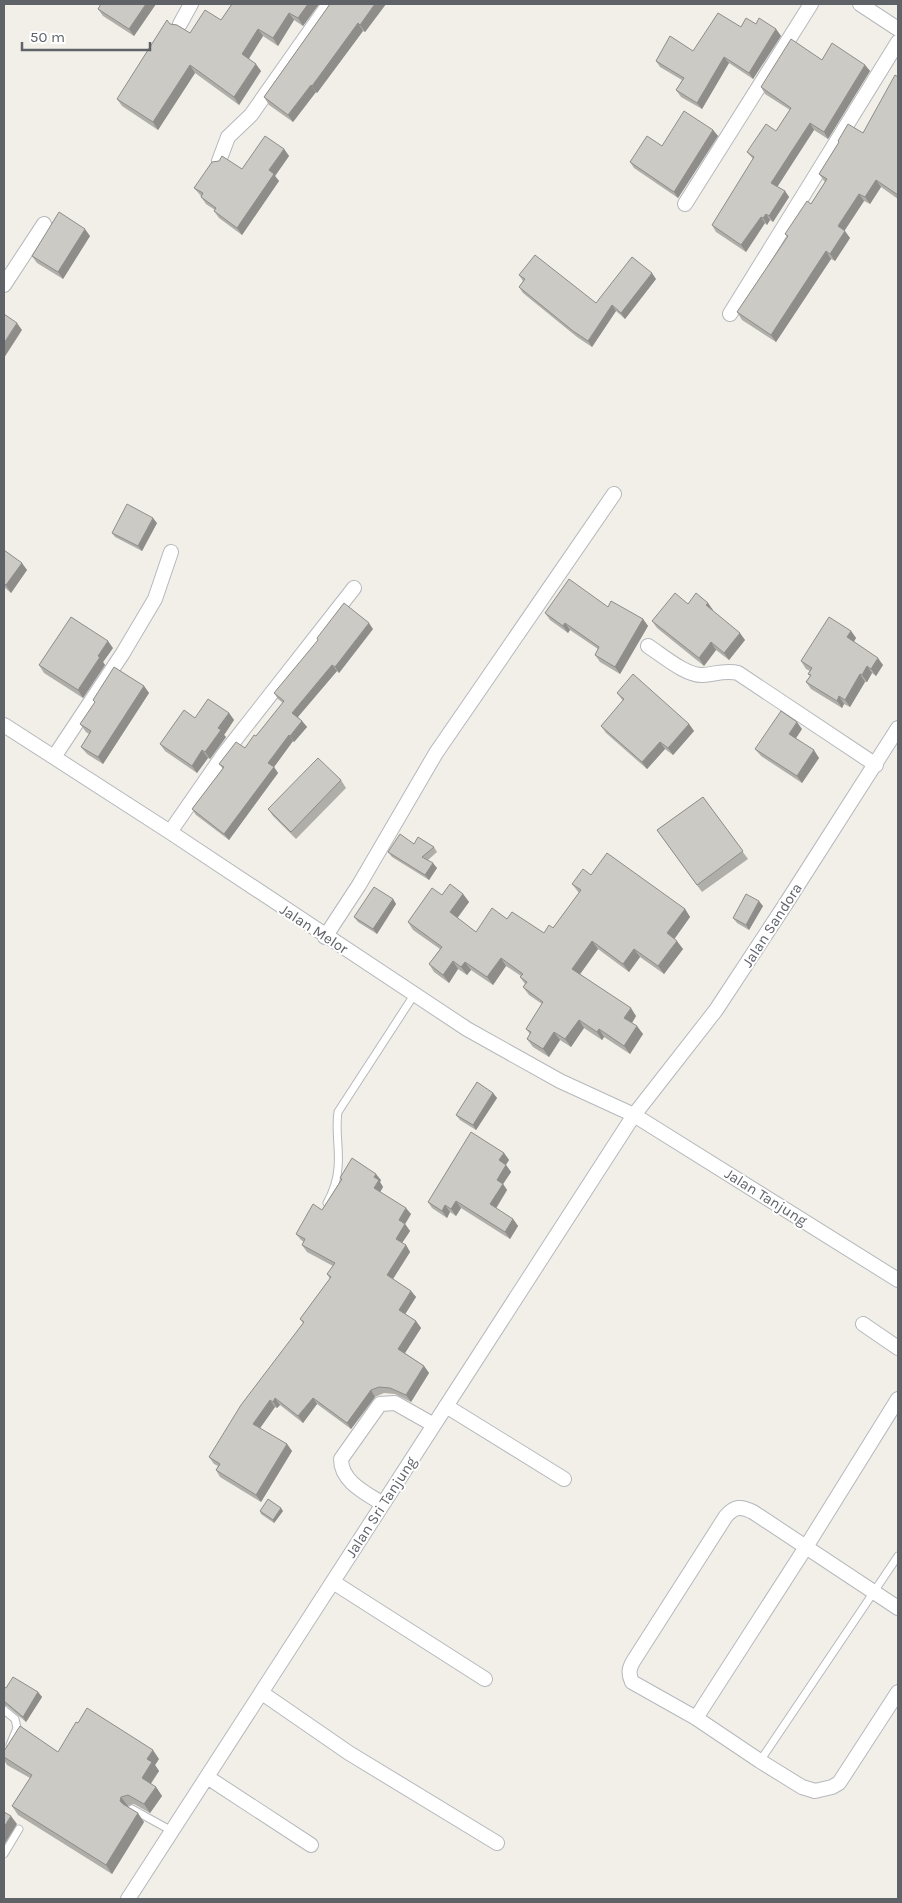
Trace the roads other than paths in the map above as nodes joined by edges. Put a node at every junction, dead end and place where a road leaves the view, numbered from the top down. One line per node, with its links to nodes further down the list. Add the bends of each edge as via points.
1 (191, 4): 5 (street)
2 (329, 4): 8 (street, via 251,115 228,137)
3 (811, 4): 9 (street)
4 (860, 4): 6 (street)
5 (180, 24)
6 (897, 26)
7 (898, 42): 12 (street)
8 (219, 161)
9 (685, 204)
10 (44, 224): 11 (street)
11 (4, 284)
12 (730, 314)
13 (614, 494): 22 (street, via 436,753)
14 (171, 552): 19 (street, via 155,599)
15 (354, 588): 21 (street, via 224,754)
16 (648, 646): 20 (street, via 690,673 702,675 731,671 744,675)
17 (4, 725): 19 (street, Jalan Melor)
18 (898, 728): 20 (street, Jalan Sandora)
19 (54, 757): 21 (street, Jalan Melor)
20 (876, 765): 24 (street, Jalan Sandora, via 716,1010)
21 (170, 832): 22 (street, Jalan Melor)
22 (325, 937): 23 (street, Jalan Melor)
23 (414, 995): 24 (street, Jalan Melor, via 517,1058); 25 (lane, via 338,1112 338,1168 334,1189)
24 (634, 1115): 26 (street, Jalan Tanjung); 30 (street, Jalan Sri Tanjung)
25 (326, 1206)
26 (898, 1280)
27 (863, 1324): 28 (street)
28 (898, 1348)
29 (898, 1399): 34 (street)
30 (452, 1410): 31 (street, Jalan Sri Tanjung); 32 (street)
31 (434, 1425): 33 (street, Jalan Sri Tanjung); 33 (street, via 395,1403 380,1404 341,1459 341,1467 349,1480)
32 (564, 1479)
33 (383, 1504): 36 (street, Jalan Sri Tanjung)
34 (806, 1547): 37 (street); 43 (street); 43 (street, via 743,1507 738,1506 726,1516 630,1668 632,1682)
35 (898, 1556): 37 (lane)
36 (333, 1582): 39 (street); 40 (street, Jalan Sri Tanjung)
37 (874, 1592): 38 (street); 45 (lane)
38 (898, 1608)
39 (485, 1679)
40 (262, 1692): 46 (street, Jalan Sri Tanjung); 50 (street, via 350,1753)
41 (898, 1692): 45 (street, via 839,1783 832,1787 815,1791 802,1787)
42 (4, 1710): 44 (lane, via 15,1719 17,1728)
43 (696, 1718): 45 (street)
44 (10, 1745)
45 (760, 1761)
46 (207, 1777): 49 (street, Jalan Sri Tanjung); 51 (street)
47 (132, 1808): 49 (lane)
48 (20, 1829): 52 (lane)
49 (172, 1832): 53 (street, Jalan Sri Tanjung)
50 (497, 1843)
51 (311, 1845)
52 (4, 1854)
53 (128, 1899)

